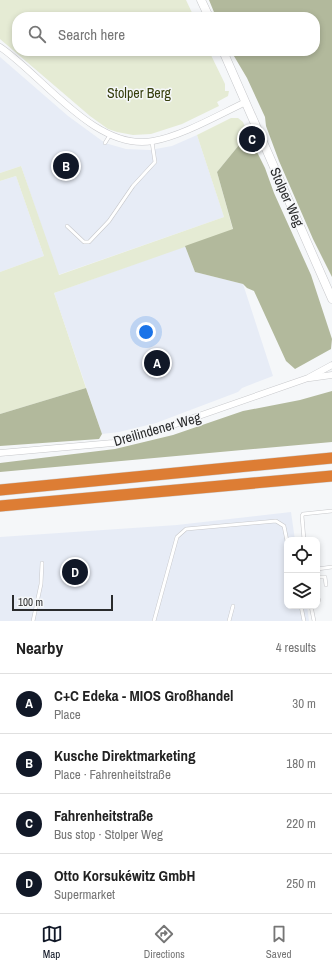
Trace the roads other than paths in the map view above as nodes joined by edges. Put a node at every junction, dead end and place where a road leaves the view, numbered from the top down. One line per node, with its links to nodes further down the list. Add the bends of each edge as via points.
1 (201, 0): 2 (street)
2 (206, 12)
3 (0, 47): 6 (street, via 80,115)
4 (225, 56): 5 (street, Stolper Weg)
5 (246, 102): 7 (street, via 200,124); 10 (street, Stolper Weg)
6 (110, 135): 7 (street); 8 (lane)
7 (152, 142): 9 (lane, via 155,162 133,186 109,221 89,242 84,242)
8 (105, 143)
9 (67, 226)
10 (332, 299)
11 (332, 365): 13 (street, Dreilindener Weg)
12 (332, 374): 13 (street, Dreilindener Weg)
13 (308, 378): 14 (street, Dreilindener Weg, via 113,443)
14 (0, 453)
15 (332, 458): 17 (highway)
16 (332, 476): 18 (highway)
17 (0, 490)
18 (0, 506)
19 (332, 511): 21 (lane, via 303,514)
20 (286, 537): 31 (lane, via 284,526 276,521 186,529 177,537)
21 (304, 537)
22 (42, 563): 30 (lane, via 42,584)
23 (332, 567): 24 (lane)
24 (320, 569)
25 (320, 577): 26 (lane, via 324,577)
26 (326, 585)
27 (233, 606): 32 (lane)
28 (302, 609): 33 (lane)
29 (312, 609): 34 (lane)
30 (33, 621)
31 (154, 621)
32 (229, 621)
33 (304, 621)
34 (314, 621)

